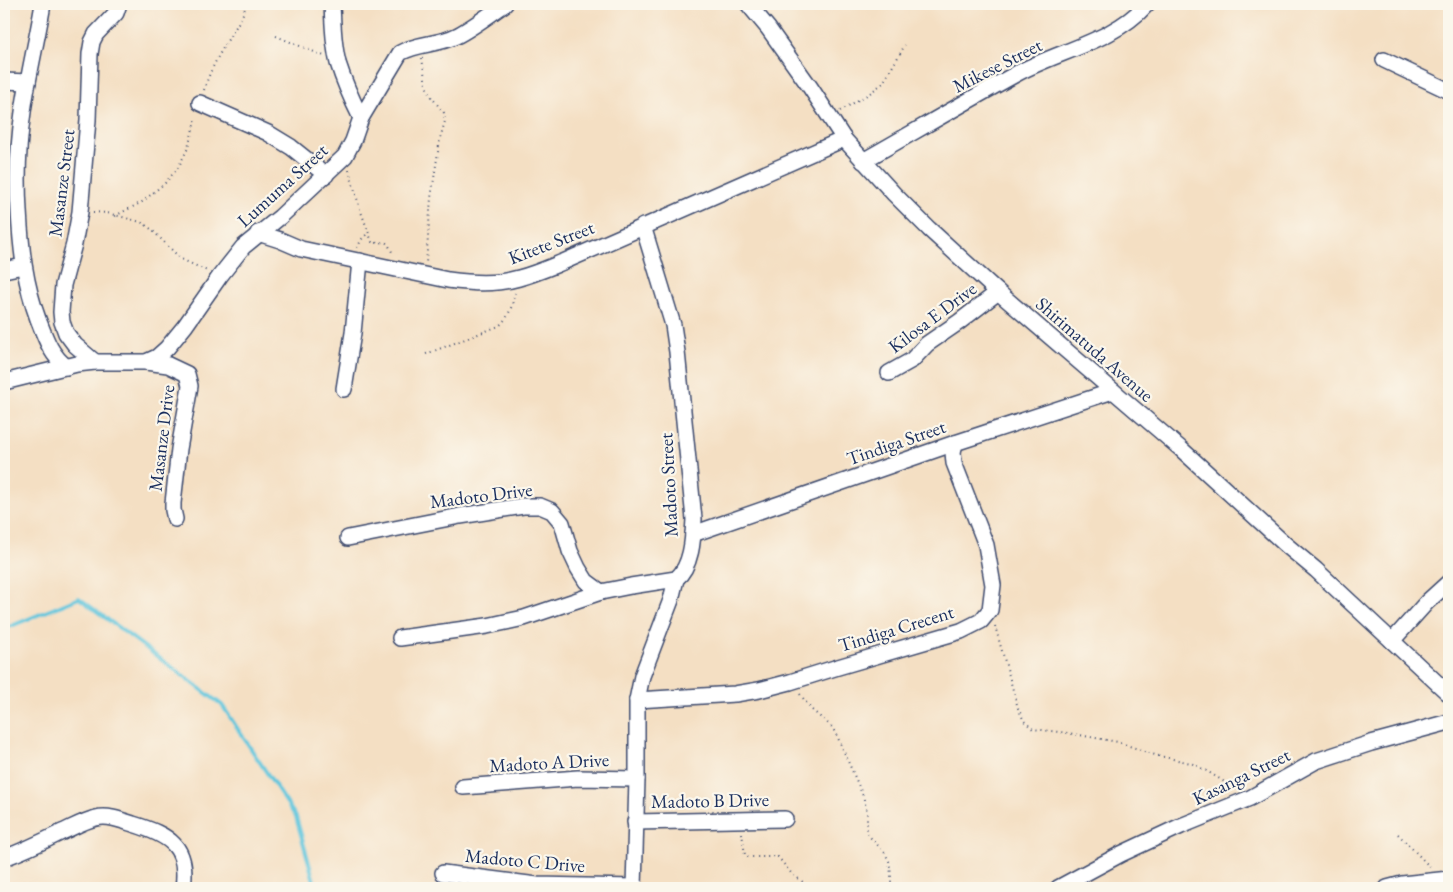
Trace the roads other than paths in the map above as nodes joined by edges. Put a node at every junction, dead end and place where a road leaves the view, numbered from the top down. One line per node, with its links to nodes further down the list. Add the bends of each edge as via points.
1 (43, 4): 9 (street)
2 (119, 4): 22 (street, Masanze Street, via 116,13 92,42 80,212 63,285 61,312 66,333)
3 (332, 4): 12 (street, via 337,61)
4 (505, 4): 12 (street, Lumuma Street, via 455,36 400,52)
5 (748, 4): 13 (street, Shirimatuda Avenue)
6 (1147, 4): 14 (street, Mikese Street, via 1112,32 1018,73)
7 (1384, 60): 10 (street)
8 (4, 81): 9 (street)
9 (28, 82): 19 (street, via 18,149)
10 (1449, 91)
11 (200, 104): 15 (street, via 268,133)
12 (361, 118): 15 (street, Lumuma Street, via 345,156)
13 (844, 139): 14 (street, Shirimatuda Avenue); 16 (street, Kitete Street)
14 (863, 161): 21 (street, Shirimatuda Avenue)
15 (326, 175): 17 (street, Lumuma Street)
16 (643, 226): 18 (street, Kitete Street, via 563,262 500,282 468,282); 31 (street, Madoto Street, via 673,325 690,474)
17 (258, 233): 18 (street, Kitete Street, via 300,249); 23 (street, Lumuma Street, via 220,276 167,348)
18 (356, 261): 27 (street, via 353,333)
19 (23, 266): 20 (street); 24 (street, via 30,299 45,337 59,362)
20 (4, 270)
21 (998, 292): 25 (street, Kilosa E Drive, via 927,344 912,360); 28 (street, Shirimatuda Avenue)
22 (95, 362): 23 (street); 24 (street)
23 (146, 362): 30 (street, Masanze Drive, via 168,365 187,374 189,380 173,503)
24 (67, 367): 26 (street)
25 (889, 373)
26 (4, 382)
27 (344, 388)
28 (1113, 391): 29 (street, Tindiga Street); 37 (street, Shirimatuda Avenue)
29 (955, 443): 31 (street, Tindiga Street); 39 (street, Tindiga Crecent, via 954,462 986,545 993,585 990,610 981,621 961,631 758,690)
30 (175, 519)
31 (693, 534): 33 (street, Madoto Street, via 687,564)
32 (348, 538): 35 (street, Madoto Drive, via 460,516 540,506 552,511 562,524 578,568 586,581)
33 (676, 579): 35 (street); 39 (street, Madoto Street, via 642,676)
34 (1449, 582): 37 (street)
35 (600, 592): 36 (street, via 524,618)
36 (400, 638)
37 (1392, 641): 38 (street, Shirimatuda Avenue)
38 (1449, 694)
39 (637, 700): 41 (street)
40 (1449, 722): 50 (street, Kasanga Street, via 1316,761 1250,798 1121,854)
41 (637, 779): 42 (street, Madoto A Drive, via 578,778); 44 (street)
42 (463, 787)
43 (785, 819): 44 (street, Madoto B Drive)
44 (635, 822): 49 (street)
45 (4, 858): 48 (street, via 82,822 110,817 167,837 182,857)
46 (443, 873): 49 (street, Madoto C Drive, via 537,884)
47 (1446, 879): 51 (street)
48 (183, 888)
49 (634, 888)
50 (1058, 888)
51 (1387, 888)

